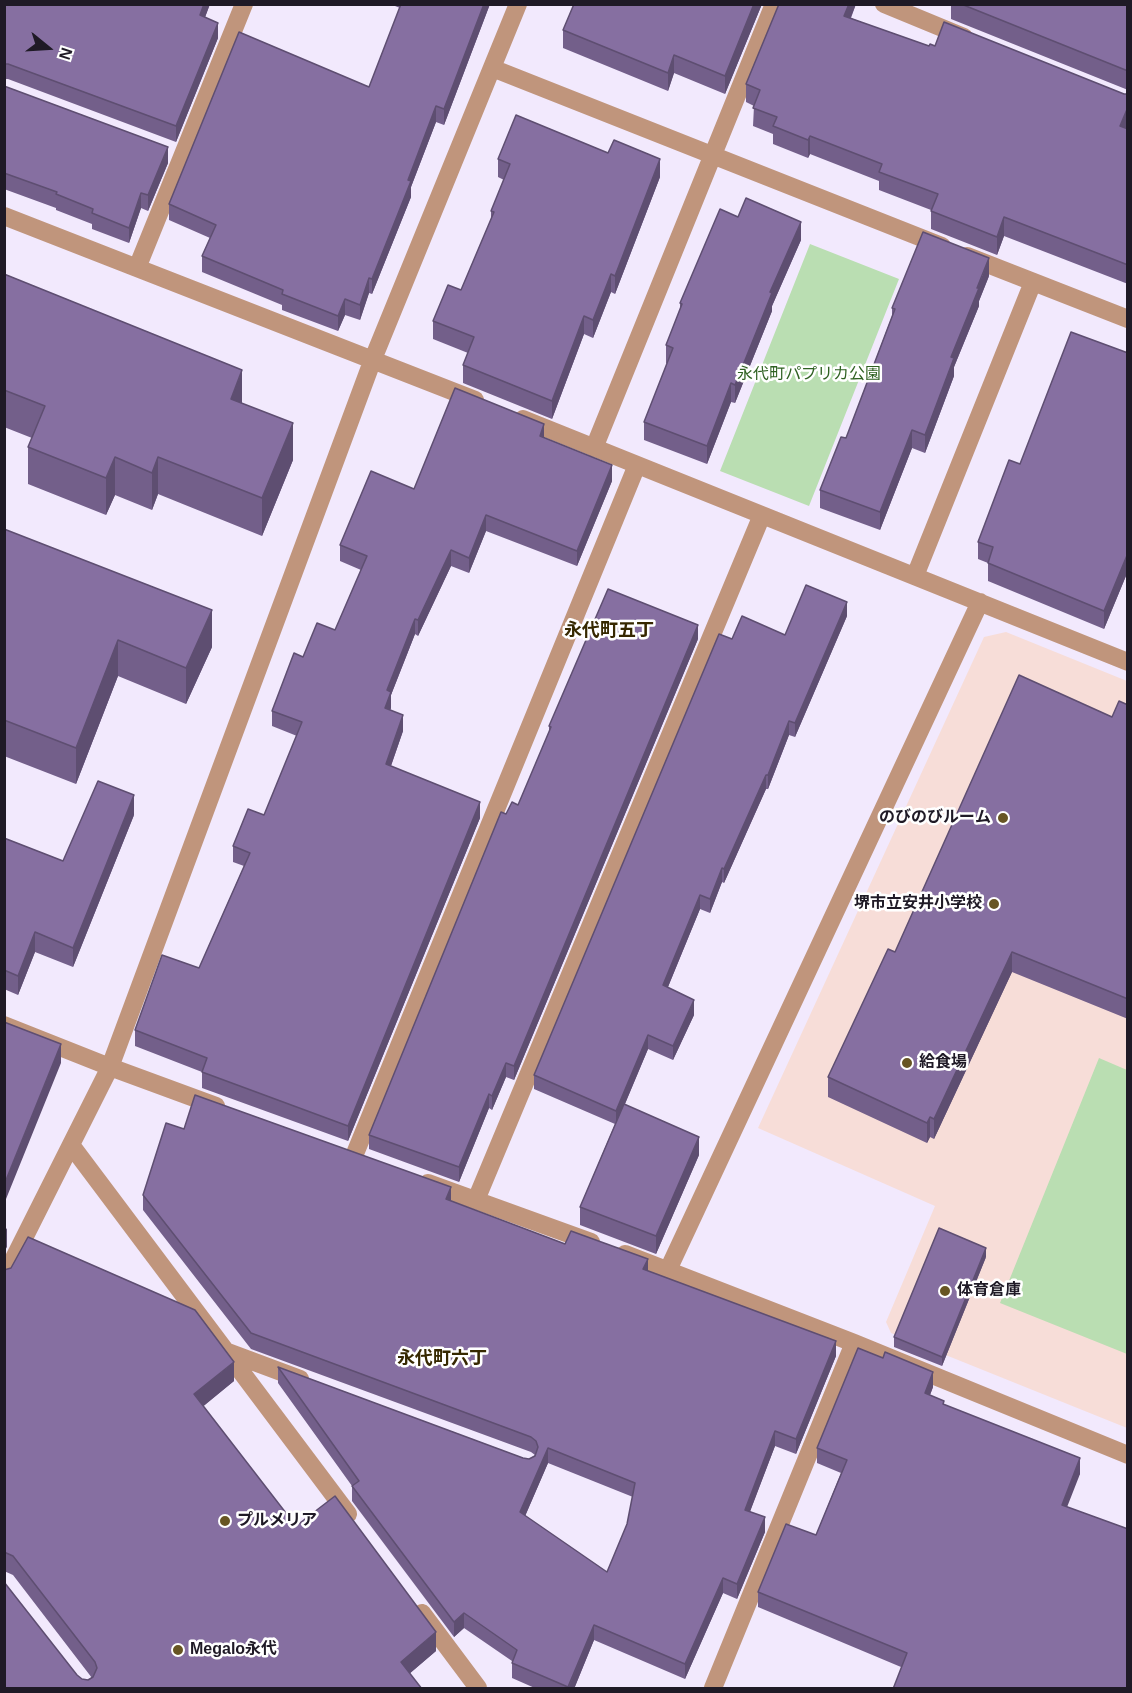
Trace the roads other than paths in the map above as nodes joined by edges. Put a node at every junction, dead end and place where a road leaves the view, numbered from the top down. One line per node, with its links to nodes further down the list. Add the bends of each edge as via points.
1 (244, 4): 9 (street, via 176,154)
2 (518, 4): 6 (street)
3 (774, 4): 7 (street)
4 (884, 4): 5 (street)
5 (984, 44)
6 (492, 68): 7 (street); 12 (street)
7 (712, 154): 10 (street); 13 (street)
8 (4, 216): 9 (street)
9 (137, 268): 12 (street)
10 (1033, 282): 11 (street); 16 (street)
11 (1128, 319)
12 (373, 359): 13 (street); 20 (street)
13 (594, 447): 14 (street)
14 (637, 465): 15 (street); 23 (street, via 348,1154)
15 (762, 515): 16 (street); 25 (street)
16 (915, 576): 17 (street)
17 (980, 602): 18 (street); 26 (street)
18 (1128, 662)
19 (4, 1026): 20 (street)
20 (110, 1067): 21 (street); 22 (street)
21 (232, 1111)
22 (71, 1145): 27 (street); 29 (street)
23 (376, 1164)
24 (409, 1176): 25 (street)
25 (476, 1200): 26 (street)
26 (668, 1270): 28 (street)
27 (4, 1278)
28 (854, 1343): 31 (street); 35 (street)
29 (225, 1351): 30 (street); 32 (street)
30 (314, 1384)
31 (1128, 1455)
32 (359, 1529)
33 (408, 1595): 34 (street)
34 (478, 1689)
35 (713, 1689)

